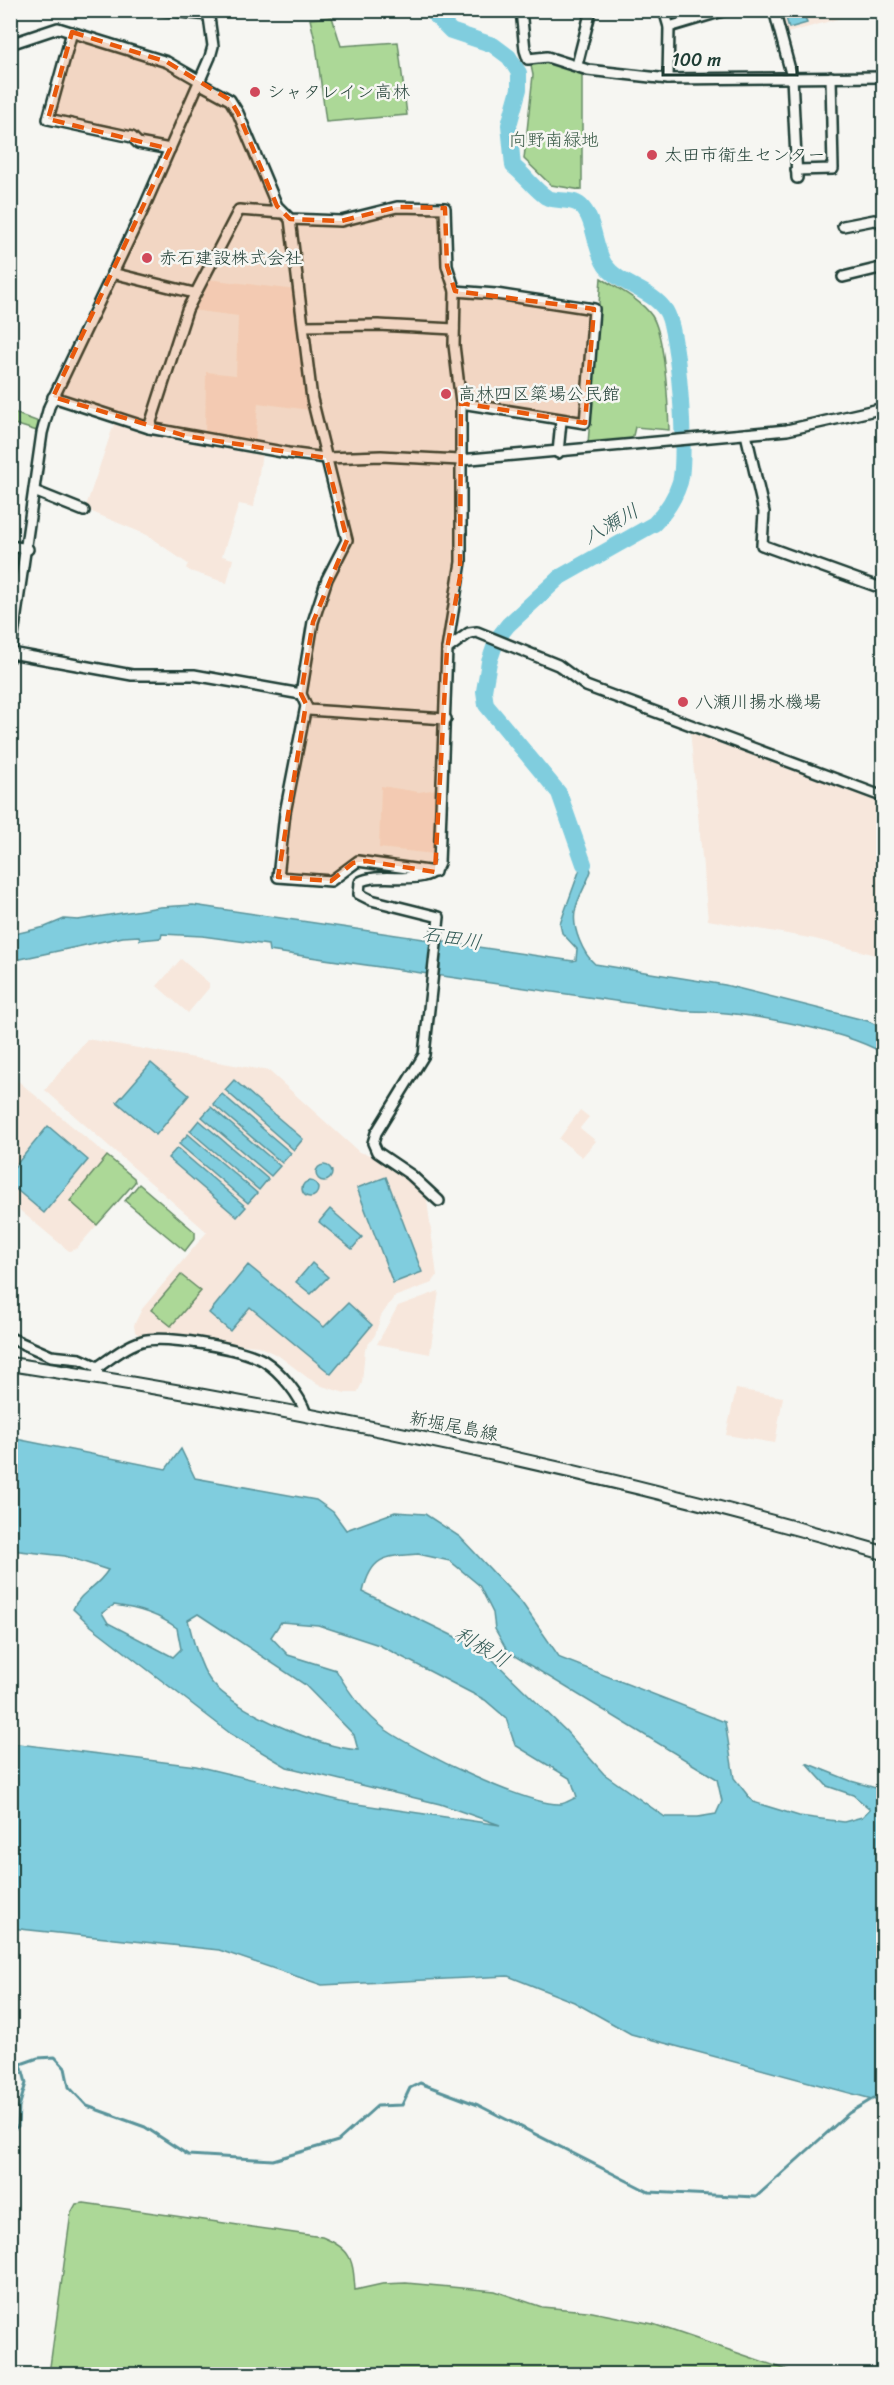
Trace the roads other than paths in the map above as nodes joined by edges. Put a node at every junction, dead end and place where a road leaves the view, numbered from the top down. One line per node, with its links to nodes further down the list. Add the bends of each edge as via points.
1 (163, 10): 7 (street)
2 (520, 10): 11 (street, via 528,59 547,57)
3 (591, 10): 11 (street)
4 (664, 10): 8 (street)
5 (726, 10): 8 (street)
6 (774, 10): 12 (street)
7 (208, 13): 16 (street, via 213,45)
8 (669, 27): 15 (street)
9 (72, 32): 10 (street, via 50,28); 16 (street, via 167,62); 17 (street, via 48,119)
10 (10, 44)
11 (577, 65): 15 (street)
12 (792, 77): 13 (street); 13 (street, via 796,174 833,169); 15 (street)
13 (831, 77): 14 (street)
14 (884, 77)
15 (668, 78)
16 (200, 82): 17 (street); 18 (street, via 230,100 277,206)
17 (170, 149): 22 (street)
18 (286, 216): 24 (street, via 341,221 397,207 445,208 447,266); 25 (street, via 240,210); 26 (street)
19 (843, 226): 20 (street, via 874,220 882,222)
20 (884, 229)
21 (884, 267): 23 (street)
22 (112, 273): 25 (street); 28 (street)
23 (843, 277)
24 (454, 291): 27 (street); 31 (street, via 594,309 585,423)
25 (194, 293): 32 (street)
26 (304, 326): 27 (street); 35 (street, via 312,399)
27 (454, 329): 29 (street)
28 (53, 397): 32 (street); 37 (street, via 42,433)
29 (461, 403): 31 (street); 36 (street)
30 (884, 408): 33 (street, via 804,428)
31 (561, 421): 34 (street)
32 (150, 428): 35 (street)
33 (746, 434): 34 (street); 41 (street, via 764,512 762,545)
34 (558, 453): 36 (street)
35 (326, 458): 36 (street); 44 (street, via 347,540 327,579 313,622)
36 (460, 460): 42 (street, via 460,577)
37 (34, 491): 38 (street); 40 (street)
38 (84, 511)
39 (10, 546): 40 (street)
40 (28, 549): 43 (street)
41 (884, 589)
42 (447, 649): 46 (street); 47 (street, via 469,633 484,635 558,665 586,686)
43 (11, 655): 44 (street, via 132,675 194,675)
44 (301, 694): 45 (street)
45 (306, 705): 46 (street, via 308,710); 48 (street, via 285,813 278,877 331,881 353,863 366,861)
46 (446, 719): 48 (street, via 439,863)
47 (884, 797)
48 (435, 872): 49 (street, via 417,877 371,877 360,882 358,888 359,894 371,900 437,915 439,928 424,1054 373,1143 377,1152 411,1175)
49 (439, 1201)
50 (10, 1338): 52 (street, via 51,1356 80,1359)
51 (10, 1364): 52 (main road, 新堀尾島線)
52 (98, 1372): 53 (main road, 新堀尾島線); 53 (street, via 141,1342 161,1339 220,1348 265,1361 299,1399)
53 (306, 1414): 54 (main road, 新堀尾島線, via 592,1475)
54 (884, 1553)

